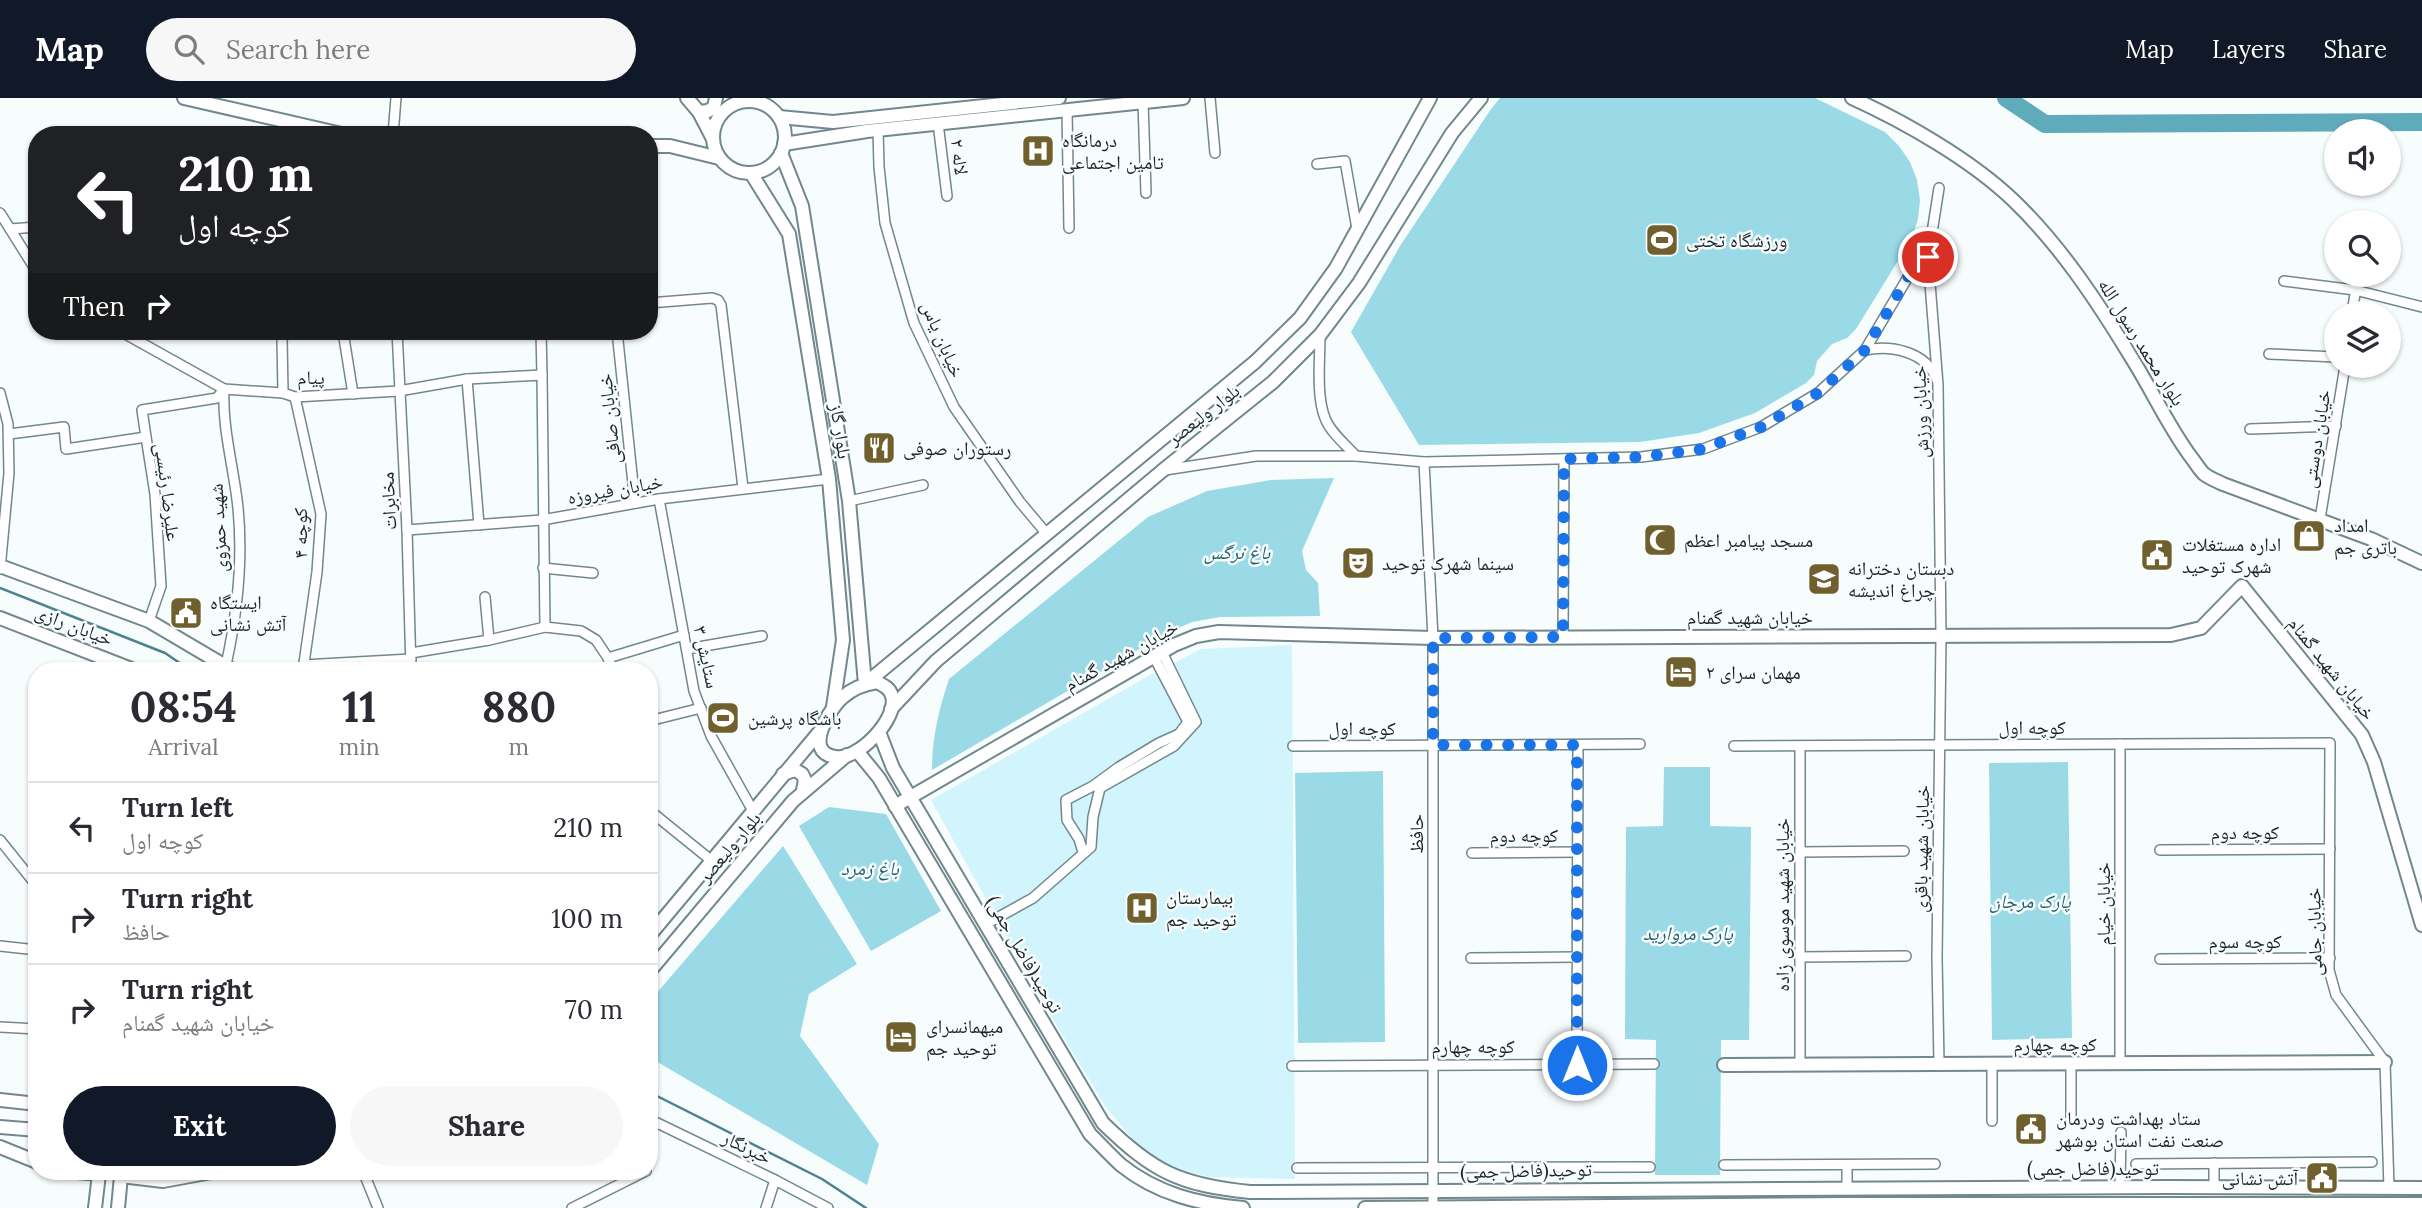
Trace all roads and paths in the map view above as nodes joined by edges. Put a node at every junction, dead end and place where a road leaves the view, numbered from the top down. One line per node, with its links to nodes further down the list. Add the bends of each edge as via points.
1 (184, 98): 20 (street)
2 (396, 98): 21 (street)
3 (687, 98): 17 (street)
4 (716, 98): 17 (street, via 714,107)
5 (733, 98): 14 (street)
6 (1059, 98): 13 (street)
7 (1183, 98): 15 (street)
8 (1210, 98): 26 (street)
9 (1430, 98): 39 (street, بلوار ولیعصر)
10 (1466, 98): 11 (street)
11 (1480, 98): 48 (street, بلوار ولیعصر, via 1452,133 1359,283)
12 (1852, 98): 82 (street, بلوار محمد رسول الله, via 1984,175 2037,225 2082,281 2204,474)
13 (1037, 99): 18 (street, via 833,122)
14 (747, 101): 18 (street, via 765,105); 23 (street, via 722,114)
15 (1143, 102): 16 (street); 31 (street)
16 (1067, 110): 19 (street); 37 (street)
17 (699, 112): 23 (street)
18 (779, 117): 25 (street)
19 (938, 123): 22 (street); 32 (street, لاله ۲)
20 (307, 126)
21 (394, 126)
22 (878, 130): 25 (street); 86 (street, خیابان یاس, via 885,223 914,323 954,407)
23 (713, 140): 27 (street)
24 (658, 146): 27 (street)
25 (783, 149): 29 (street, via 769,167); 33 (street, بلوار گاز)
26 (1215, 153)
27 (719, 158): 29 (street, via 733,170)
28 (1317, 164): 39 (street, via 1345,161)
29 (751, 173): 35 (street, بلوار گاز)
30 (1940, 188): 40 (street, خیابان ورزش)
31 (1146, 193)
32 (947, 196)
33 (802, 206): 35 (street, via 787,204); 80 (street, بلوار گاز)
34 (0, 213): 38 (street)
35 (778, 214): 76 (street, بلوار گاز, via 789,234)
36 (28, 228): 38 (street)
37 (1069, 228)
38 (10, 229): 41 (street)
39 (1357, 229): 86 (street, بلوار ولیعصر, via 1300,318 1255,362)
40 (1928, 257): 55 (street, via 1911,272); 61 (street, خیابان ورزش)
41 (28, 258)
42 (2284, 281): 44 (street)
43 (2356, 287): 44 (street)
44 (2355, 290): 45 (street); 47 (street)
45 (2354, 301)
46 (658, 302): 78 (street, via 712,298 721,306)
47 (2422, 307)
48 (1320, 335): 72 (street, via 1324,417); 75 (street, بلوار ولیعصر, via 1273,382)
49 (136, 340): 62 (street)
50 (282, 340): 64 (street)
51 (344, 340): 65 (street)
52 (397, 340): 63 (street, مخابرات)
53 (541, 340): 58 (street)
54 (618, 340): 81 (street, خیابان صافی)
55 (1865, 350): 61 (street, via 1891,347 1915,356 1934,373); 73 (street, via 1818,393 1761,427 1703,449 1641,457)
56 (2269, 354): 57 (street)
57 (2324, 356)
58 (542, 375): 60 (street, پیام); 83 (street)
59 (2343, 378): 68 (street, خیابان دوستی)
60 (467, 379): 63 (street, پیام); 84 (street)
61 (1938, 385): 97 (street, خیابان ورزش)
62 (224, 389): 64 (street, پیام); 71 (street, via 217,398 142,410); 109 (street, شهید حمزوی, via 238,510 238,579)
63 (399, 391): 65 (street, پیام); 85 (street, مخابرات)
64 (283, 393): 67 (street, پیام)
65 (353, 394): 67 (street, پیام)
66 (1, 397): 70 (street)
67 (295, 397): 110 (street, کوچه ۴, via 321,514)
68 (2336, 426): 69 (street); 82 (street, خیابان دوستی)
69 (2250, 429)
70 (9, 434): 71 (street, علیرضا رئیسی, via 64,427 66,449); 88 (street)
71 (146, 437): 93 (street, علیرضا رئیسی, via 155,494 160,586)
72 (1356, 456): 74 (street); 75 (street, via 1256,456)
73 (1564, 459): 74 (street); 98 (street)
74 (1424, 461): 99 (street, حافظ)
75 (1162, 471): 117 (street, بلوار ولیعصر, via 936,661)
76 (829, 479): 78 (street, خیابان فیروزه); 105 (street, بلوار گاز)
77 (923, 485): 80 (street)
78 (743, 488): 79 (street, خیابان فیروزه)
79 (659, 499): 81 (street, خیابان فیروزه); 95 (street, ستایش ۳)
80 (849, 500): 102 (street, بلوار گاز)
81 (635, 503): 83 (street, خیابان فیروزه)
82 (2320, 519): 87 (street, بلوار محمد رسول الله)
83 (542, 520): 84 (street, خیابان فیروزه); 89 (street)
84 (479, 525): 85 (street, خیابان فیروزه)
85 (407, 530): 104 (street, مخابرات)
86 (1046, 533): 114 (street, بلوار ولیعصر)
87 (2422, 564)
88 (0, 568): 93 (street)
89 (543, 568): 90 (street); 94 (street)
90 (593, 573)
91 (485, 597): 100 (street)
92 (0, 618): 107 (street, خیابان رازی)
93 (149, 621): 108 (street)
94 (545, 627): 100 (street); 106 (street, via 581,631 597,640)
95 (684, 635): 101 (street, ستایش ۳); 106 (street)
96 (762, 636): 101 (street)
97 (1941, 636): 98 (street, خیابان شهید گمنام); 126 (street, خیابان شهید باقری); 149 (street, خیابان شهید گمنام, via 2171,635 2201,628 2242,586 2362,735)
98 (1563, 637): 99 (street, خیابان شهید گمنام)
99 (1433, 638): 103 (street, خیابان شهید گمنام, via 1219,632 1196,636); 124 (street, حافظ)
100 (489, 640): 104 (street)
101 (687, 649): 116 (street, ستایش ۳)
102 (861, 652): 105 (street, via 859,660 851,663); 114 (street, بلوار گاز)
103 (1158, 654): 133 (street, خیابان شهید گمنام); 138 (street, via 1196,722 1174,746 1100,788); 138 (street, via 1188,722 1179,734 1066,800 1067,820)
104 (411, 656): 111 (street); 112 (street, مخابرات)
105 (841, 656): 115 (street, بلوار گاز)
106 (608, 658): 113 (street)
107 (113, 662)
108 (219, 662)
109 (230, 662)
110 (304, 662)
111 (357, 662)
112 (411, 662)
113 (610, 662)
114 (865, 684): 115 (street, بلوار ولیعصر); 117 (street, via 877,682 887,687 893,697)
115 (833, 707): 119 (street, بلوار ولیعصر)
116 (701, 708): 118 (street); 135 (street, ستایش ۳, via 710,736)
117 (891, 709): 120 (street, بلوار ولیعصر)
118 (658, 719)
119 (821, 730): 130 (street, via 819,742 825,752 835,757); 131 (street, بلوار ولیعصر)
120 (879, 732): 130 (street, بلوار ولیعصر); 133 (street, توحید(فاضل جمی))
121 (2330, 743): 123 (street, کوچه اول); 139 (street, خیابان جامی)
122 (1640, 744): 125 (street, کوچه اول)
123 (2120, 744): 126 (street, کوچه اول); 166 (street, خیابان خیام)
124 (1433, 745): 125 (street, کوچه اول); 127 (street, کوچه اول); 169 (street, حافظ)
125 (1577, 745): 142 (street)
126 (1940, 745): 129 (street, کوچه اول); 164 (street, خیابان شهید باقری)
127 (1293, 746)
128 (1734, 746): 129 (street, کوچه اول)
129 (1800, 746): 143 (street, خیابان شهید موسوی زاده)
130 (852, 753): 132 (street, بلوار ولیعصر); 134 (street, توحید(فاضل جمی), via 879,778)
131 (783, 774): 132 (street, via 795,770 802,774); 135 (street, بلوار ولیعصر)
132 (803, 790): 158 (street, بلوار ولیعصر)
133 (910, 797): 134 (street, خیابان شهید گمنام); 147 (street, توحید(فاضل جمی))
134 (895, 806): 160 (street, توحید(فاضل جمی))
135 (753, 811): 145 (street, بلوار ولیعصر)
136 (658, 817): 145 (street)
137 (0, 840): 146 (street)
138 (1087, 849): 147 (street, via 1033,898)
139 (2330, 849): 140 (street, کوچه دوم); 156 (street, خیابان جامی)
140 (2160, 850)
141 (1904, 851): 143 (street)
142 (1577, 852): 144 (street, کوچه دوم); 152 (street)
143 (1800, 852): 153 (street, خیابان شهید موسوی زاده)
144 (1472, 853)
145 (712, 861): 148 (street, بلوار ولیعصر)
146 (28, 875)
147 (986, 924): 159 (street, توحید(فاضل جمی))
148 (658, 925)
149 (2422, 925)
150 (0, 946): 151 (street)
151 (28, 949)
152 (1577, 957): 155 (street); 170 (street)
153 (1800, 957): 154 (street); 172 (street, خیابان شهید موسوی زاده)
154 (1906, 957)
155 (1471, 958)
156 (2330, 958): 157 (street, کوچه سوم); 163 (street, خیابان جامی, via 2336,995)
157 (2160, 959)
158 (658, 961)
159 (1012, 972): 160 (street); 205 (street, توحید(فاضل جمی), via 1103,1123 1133,1152 1168,1174 1208,1188 1250,1192)
160 (998, 980): 220 (street, توحید(فاضل جمی), via 1090,1134 1122,1166 1161,1189 1204,1204)
161 (0, 1027): 162 (street)
162 (28, 1029)
163 (2385, 1062): 166 (street, کوچه چهارم); 201 (street)
164 (1939, 1063): 168 (street, کوچه چهارم); 172 (street, کوچه چهارم)
165 (2071, 1063): 166 (street, کوچه چهارم); 168 (street, کوچه چهارم); 176 (street)
166 (2120, 1063)
167 (1654, 1064): 170 (street, کوچه چهارم)
168 (1992, 1064): 177 (street)
169 (1433, 1065): 170 (street, کوچه چهارم); 173 (street, کوچه چهارم); 190 (street, حافظ)
170 (1577, 1065)
171 (1724, 1065): 172 (street, کوچه چهارم)
172 (1800, 1065)
173 (1292, 1066)
174 (0, 1100): 175 (street)
175 (28, 1103)
176 (2071, 1119)
177 (1992, 1121)
178 (658, 1123): 197 (street, خبرنگار)
179 (0, 1127): 180 (street)
180 (28, 1129)
181 (2121, 1132): 198 (street)
182 (0, 1147): 183 (street)
183 (28, 1158)
184 (2372, 1162): 185 (street)
185 (2214, 1163): 187 (street); 200 (street)
186 (1935, 1164): 189 (street)
187 (2136, 1164)
188 (1724, 1165): 189 (street)
189 (1847, 1165): 204 (street)
190 (1433, 1166): 191 (street); 192 (street); 205 (street, حافظ)
191 (1650, 1167)
192 (1297, 1168)
193 (98, 1180): 214 (street)
194 (121, 1180): 215 (street)
195 (367, 1180): 216 (street)
196 (627, 1180): 217 (street)
197 (775, 1180): 218 (street); 219 (street, خبرنگار)
198 (2120, 1187): 199 (street, توحید(فاضل جمی)); 204 (street, توحید(فاضل جمی))
199 (2167, 1187): 200 (street, توحید(فاضل جمی)); 206 (street)
200 (2214, 1187): 201 (street, توحید(فاضل جمی))
201 (2389, 1188): 202 (street, توحید(فاضل جمی)); 212 (street)
202 (2422, 1188)
203 (1580, 1189): 204 (street, توحید(فاضل جمی)); 205 (street, توحید(فاضل جمی)); 213 (street)
204 (1847, 1189)
205 (1433, 1191): 222 (street, حافظ)
206 (2167, 1203): 210 (street, توحید(فاضل جمی)); 211 (street, توحید(فاضل جمی))
207 (2422, 1204): 212 (street, توحید(فاضل جمی))
208 (1848, 1206): 209 (street, توحید(فاضل جمی)); 213 (street, توحید(فاضل جمی))
209 (1963, 1206): 210 (street, توحید(فاضل جمی))
210 (2102, 1206)
211 (2213, 1206): 212 (street, توحید(فاضل جمی))
212 (2395, 1206)
213 (1580, 1207): 222 (street, توحید(فاضل جمی))
214 (95, 1208)
215 (118, 1208)
216 (378, 1208)
217 (572, 1208)
218 (766, 1208)
219 (828, 1208)
220 (1243, 1208)
221 (1365, 1208): 222 (street, توحید(فاضل جمی))
222 (1433, 1208)

